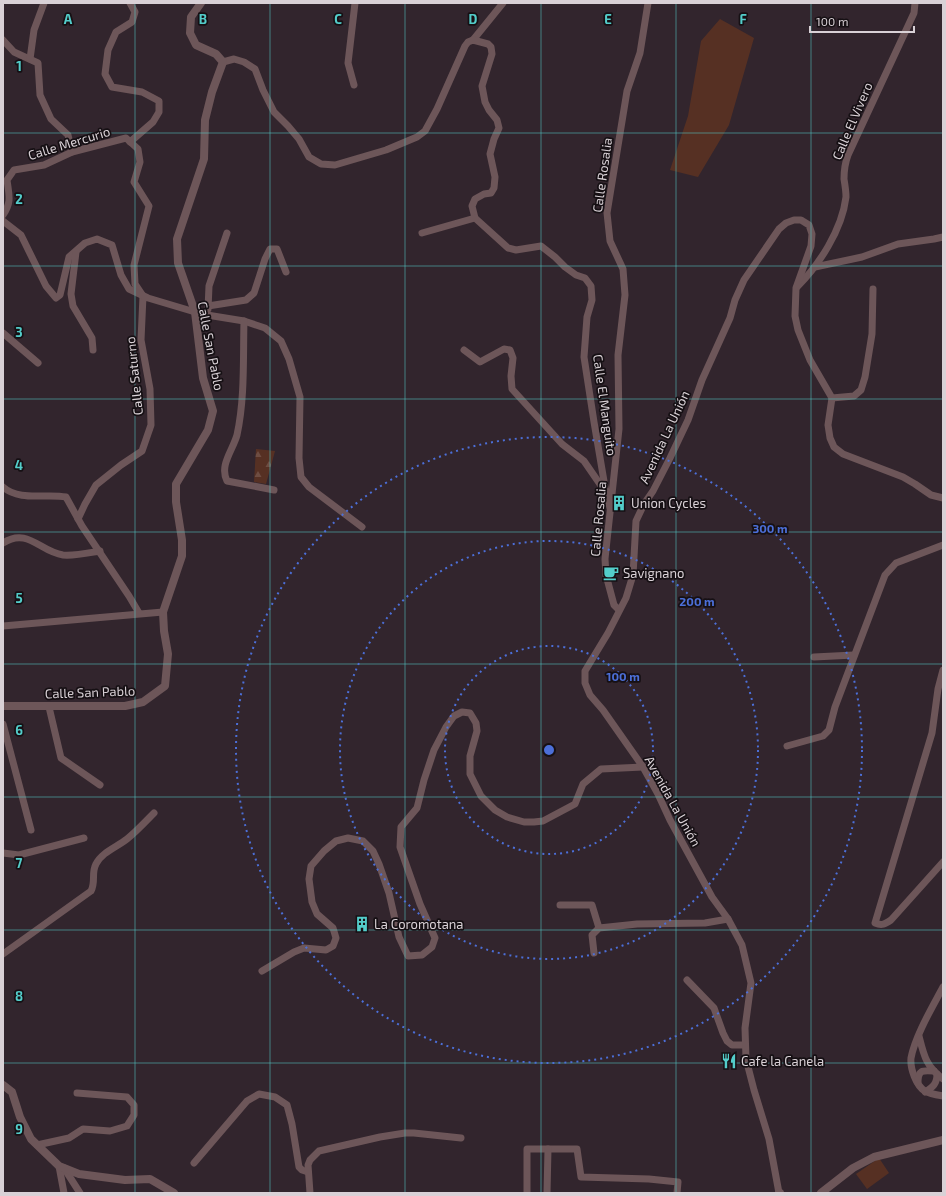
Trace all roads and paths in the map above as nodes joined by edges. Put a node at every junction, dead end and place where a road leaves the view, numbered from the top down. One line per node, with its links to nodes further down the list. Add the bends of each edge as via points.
1 (44, 3): 10 (street, via 34,30)
2 (130, 3): 13 (street, via 135,12 132,22 116,32 108,50 105,74 112,87 142,92 159,101 159,112 153,122)
3 (201, 3): 11 (street, via 191,17 190,33 196,45 216,54)
4 (355, 3): 12 (street, via 348,62)
5 (503, 3): 9 (street)
6 (648, 3): 40 (street, Calle Rosalia, via 640,53 627,91 607,213 610,241 622,269 626,295 618,355 619,429)
7 (915, 3): 22 (street, Calle El Vivero, via 914,13 848,155 844,166 844,208 826,251)
8 (3, 40): 10 (street, via 14,52)
9 (473, 40): 11 (street, via 465,46 437,109 418,137 386,150 335,165 321,164 309,157 299,139 274,112 255,69 234,59); 16 (street, via 491,47 492,54 482,86 485,102 497,120 499,128 490,154 495,177 494,188 491,193 475,199 472,206)
10 (30, 59): 14 (street, via 38,63 40,95 50,119 68,135)
11 (223, 62): 28 (street, Calle San Pablo, via 205,120 204,159 177,239 178,263)
12 (354, 85)
13 (130, 142): 14 (street, Calle Mercurio, via 126,138); 26 (street, Calle Saturno, via 138,149 140,162 134,182 149,206 134,265 135,284)
14 (72, 152): 15 (street, Calle Mercurio, via 44,165 14,170 7,180 8,207)
15 (3, 215)
16 (475, 218): 18 (street); 38 (street, Calle El Manguito, via 508,248 516,250 541,246 591,286 592,300 587,317 584,357)
17 (3, 221): 21 (street, via 21,235 46,286 56,298 60,295 69,257)
18 (422, 233)
19 (227, 234): 27 (street, via 209,286)
20 (943, 237): 22 (street, via 898,244 862,257)
21 (76, 252): 26 (street, via 86,243 97,239 112,245 121,275 129,290); 32 (street, via 72,306 92,338)
22 (815, 267): 24 (street, Calle El Vivero)
23 (286, 272): 27 (street, via 276,249 270,249 264,259 254,293 246,300)
24 (796, 288): 35 (street, Avenida La Unión, via 795,316 798,330 810,360); 46 (street, Avenida La Unión, via 811,246 812,234 809,225 801,220 786,223 779,230 744,280 688,420 636,521 633,575 626,598)
25 (873, 289): 35 (street, via 872,334 861,390 854,396)
26 (143, 296): 28 (street); 41 (street, Calle Saturno, via 141,340 150,389 151,425 142,451 121,464 96,485)
27 (208, 306): 29 (street)
28 (195, 312): 29 (street); 47 (street, Calle San Pablo, via 203,378 213,411 208,430 176,484 182,556)
29 (207, 315): 30 (street)
30 (244, 321): 37 (street, via 242,403 236,436 224,476 227,481); 42 (street, via 265,328 281,342 289,359 300,398 301,477 309,487)
31 (3, 333): 34 (street)
32 (93, 350)
33 (464, 350): 38 (street, via 480,362 504,349 510,350 513,358 512,389 562,444 584,462)
34 (38, 364)
35 (832, 398): 39 (street, via 828,425 834,447 843,454 903,477 931,495)
36 (3, 487): 41 (street, via 22,496 66,497)
37 (274, 490)
38 (607, 494): 40 (street, Calle El Manguito)
39 (943, 498)
40 (610, 508): 46 (street, Calle Rosalia, via 606,575 614,605)
41 (78, 519): 45 (street)
42 (362, 527)
43 (3, 543): 45 (street, via 10,538 23,537 61,554)
44 (943, 545): 50 (street, via 896,563 885,575)
45 (100, 551): 48 (street)
46 (619, 610): 57 (street, Avenida La Unión, via 585,671 585,683 590,695)
47 (163, 612): 48 (street); 54 (street, Calle San Pablo, via 168,654 165,686 143,702 125,706)
48 (139, 613): 49 (street)
49 (3, 626)
50 (854, 655): 51 (street); 56 (street, via 829,730 824,736)
51 (814, 657)
52 (943, 670): 63 (street, via 932,734 874,923 880,925 891,920)
53 (3, 706): 54 (street, Calle San Pablo)
54 (49, 706): 58 (street, via 61,758)
55 (3, 724): 60 (street)
56 (788, 746)
57 (643, 767): 65 (street, Avenida La Unión, via 712,897); 69 (street, via 601,769 584,784 575,804 543,821 524,822 495,810 481,796 470,774 470,756 477,731 476,722 470,713 462,712 454,716 434,750 417,808 401,827 400,847 435,938 432,947 422,955 408,956 399,937 379,864 363,841 348,838 336,841 324,852 311,866 308,879 317,914 333,928 336,938 333,946 326,950 304,948)
58 (100, 785)
59 (154, 813): 68 (street, via 126,840 104,854 96,863 93,872 94,886 91,891)
60 (31, 830)
61 (84, 838): 62 (street, via 19,855)
62 (3, 853)
63 (943, 862)
64 (560, 905): 66 (street, via 592,905)
65 (728, 919): 66 (street, via 706,923 637,924); 73 (street, Avenida La Unión, via 742,945 751,983)
66 (599, 928): 67 (street, via 592,935)
67 (594, 953)
68 (3, 954)
69 (262, 971)
70 (687, 980): 73 (street, via 714,1008 727,1041 732,1045)
71 (943, 986): 72 (street)
72 (918, 1036): 74 (street, via 924,1058); 77 (street, via 911,1059)
73 (745, 1045): 95 (street, Avenida La Unión, via 750,1077 769,1139)
74 (935, 1073): 75 (street); 77 (street, via 921,1071 918,1075); 78 (street, via 937,1082)
75 (943, 1079)
76 (3, 1084): 83 (street, via 12,1092 20,1117 31,1139)
77 (918, 1084): 78 (street)
78 (926, 1092): 80 (street)
79 (77, 1093): 83 (street, via 127,1097 134,1105 134,1115 127,1126 110,1131 83,1130 69,1138)
80 (943, 1096)
81 (461, 1138): 87 (street, via 405,1133 333,1147 314,1155 308,1165)
82 (943, 1140): 96 (street, via 874,1157 853,1168)
83 (37, 1145): 86 (street)
84 (548, 1149): 92 (street, via 527,1149); 93 (street); 94 (street, via 577,1149 581,1177 649,1178 678,1182)
85 (194, 1163): 87 (street, via 247,1101 259,1094 275,1097 287,1105 299,1167)
86 (62, 1167): 88 (street); 89 (street); 90 (street, via 79,1174 125,1180 150,1179)
87 (308, 1172): 91 (street)
88 (64, 1193)
89 (80, 1193)
90 (174, 1193)
91 (310, 1193)
92 (527, 1193)
93 (547, 1193)
94 (677, 1193)
95 (780, 1193)
96 (821, 1193)

